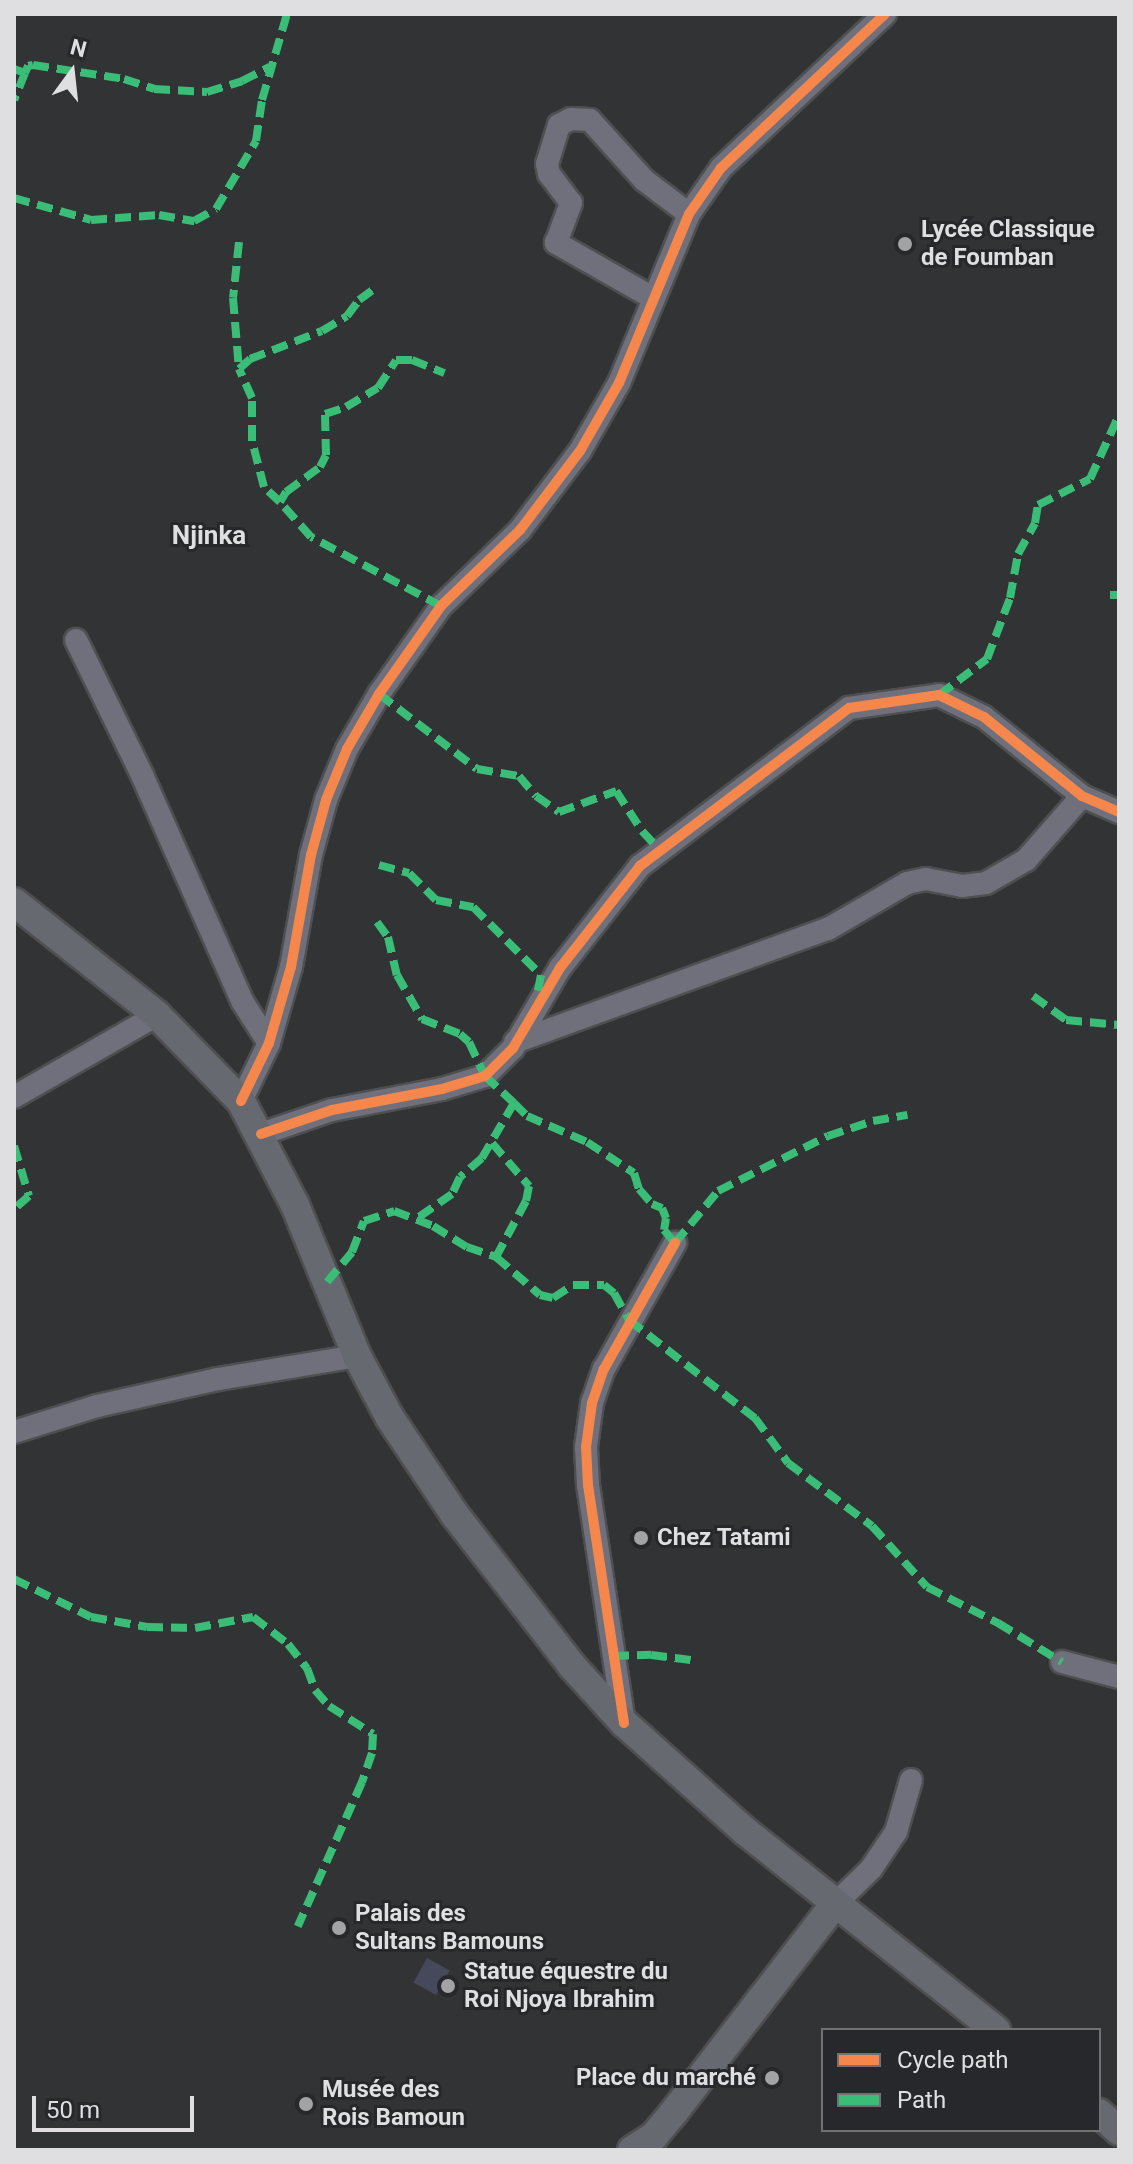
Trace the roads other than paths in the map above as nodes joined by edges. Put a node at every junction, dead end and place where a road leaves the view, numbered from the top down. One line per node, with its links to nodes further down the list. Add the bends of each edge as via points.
1 (885, 14): 2 (street, via 739,147)
2 (689, 214): 3 (street); 3 (street, via 644,180 590,120 571,119 559,125 547,164 571,203 556,243)
3 (653, 298): 10 (street, via 619,383 580,451 520,530 441,606 347,749 311,855 291,967)
4 (76, 640): 10 (street, via 242,1001)
5 (1082, 796): 6 (street); 9 (street, via 1026,860 986,883 907,883 828,929); 9 (street, via 984,717 939,695 849,708 640,866 569,956)
6 (1119, 812)
7 (14, 902): 8 (main road)
8 (157, 1015): 11 (street); 12 (main road)
9 (515, 1042): 13 (street, via 485,1076 332,1110)
10 (269, 1043): 12 (street)
11 (14, 1097)
12 (241, 1101): 13 (main road)
13 (261, 1134): 15 (main road)
14 (675, 1243): 19 (street, via 604,1369 592,1403 586,1447)
15 (357, 1356): 16 (street, via 218,1379 97,1406); 19 (main road, via 411,1453 446,1503 535,1622)
16 (14, 1432)
17 (1062, 1662): 18 (street)
18 (1119, 1677)
19 (624, 1723): 21 (main road)
20 (911, 1780): 21 (street, via 896,1832 871,1869)
21 (835, 1904): 22 (main road); 25 (main road)
22 (993, 2028)
23 (1101, 2115): 24 (main road)
24 (1119, 2131)
25 (652, 2145)

